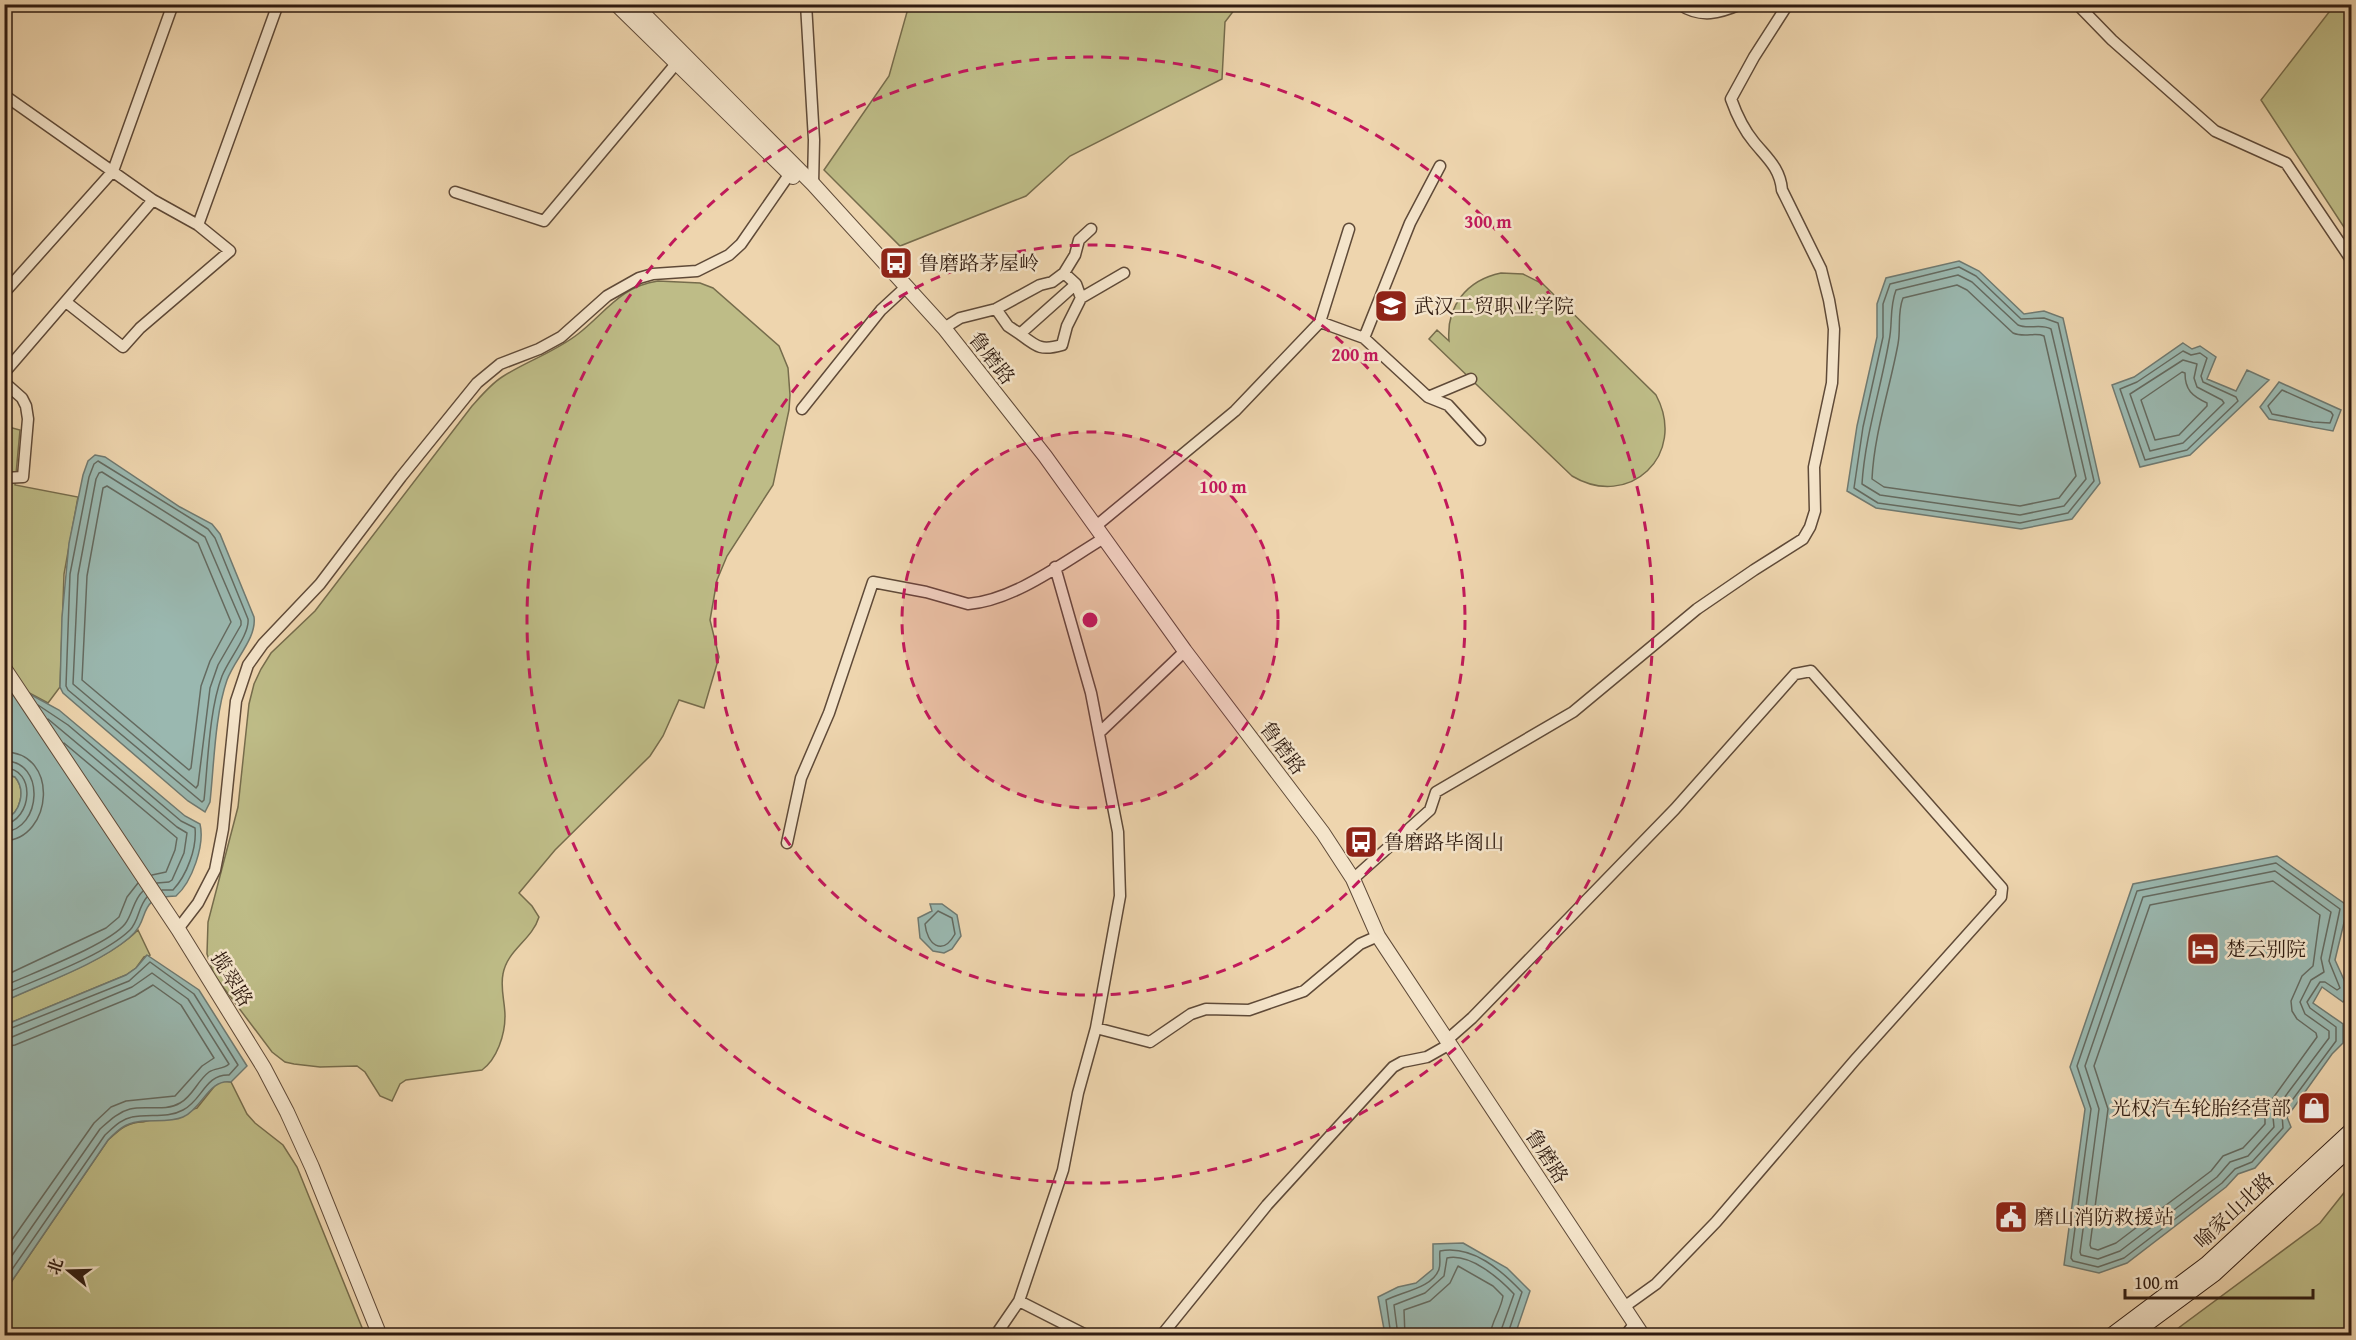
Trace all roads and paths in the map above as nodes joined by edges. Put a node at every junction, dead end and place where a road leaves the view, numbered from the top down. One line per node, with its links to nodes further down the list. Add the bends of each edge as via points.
1 (173, 4): 14 (street)
2 (278, 4): 19 (street)
3 (616, 4): 10 (street, 鲁磨路)
4 (634, 4): 10 (street, 鲁磨路)
5 (806, 4): 15 (street)
6 (1679, 4): 7 (street, via 1704,15 1720,14)
7 (1742, 4)
8 (1788, 4): 48 (street, via 1731,99 1752,140 1771,160 1781,180 1782,190 1821,269 1829,300 1834,329 1832,383 1814,467 1815,511 1810,527 1796,545 1697,609 1573,712 1436,792 1430,810)
9 (2077, 4): 22 (street, via 2215,131 2286,164)
10 (680, 59): 13 (street, 鲁磨路); 16 (street, via 544,221)
11 (4, 95): 14 (street)
12 (1440, 165): 34 (street, via 1410,223)
13 (792, 170): 15 (street, 鲁磨路); 18 (street, 鲁磨路); 49 (street, via 741,244 729,255 697,271 639,278 607,296 561,337 506,361 483,377 320,584 263,644 248,665 236,701 223,829 214,870 198,903)
14 (113, 171): 17 (street); 27 (street)
15 (813, 184): 18 (street, 鲁磨路)
16 (455, 192)
17 (153, 200): 19 (street); 29 (street)
18 (843, 218): 26 (street, 鲁磨路)
19 (198, 225): 29 (street, via 230,251 123,347)
20 (1091, 229): 23 (street, via 1079,240)
21 (1348, 229): 31 (street)
22 (2352, 261)
23 (1064, 273): 25 (street); 30 (street)
24 (1124, 273): 28 (street)
25 (1076, 284): 28 (street); 33 (street)
26 (907, 286): 32 (street, 鲁磨路); 39 (street, via 881,310)
27 (4, 293)
28 (1081, 298): 33 (street, via 1062,345 1038,347)
29 (66, 302): 35 (street)
30 (996, 309): 32 (street, via 960,318); 33 (street, via 1008,326)
31 (1320, 322): 34 (street); 42 (street, via 1235,411)
32 (944, 328): 42 (street, 鲁磨路)
33 (1020, 334)
34 (1364, 338): 38 (street)
35 (4, 373)
36 (1471, 379): 38 (street)
37 (4, 382): 41 (street, via 25,402 28,419 23,477)
38 (1428, 397): 40 (street, via 1448,405)
39 (802, 409)
40 (1480, 440)
41 (4, 478)
42 (1100, 532): 43 (street); 44 (street, 鲁磨路)
43 (1055, 567): 46 (street); 47 (street, via 998,598 968,604 873,582 829,713 801,778)
44 (1185, 651): 46 (street); 48 (street, 鲁磨路, via 1323,833)
45 (4, 668): 49 (street, 揽翠路)
46 (1099, 733): 51 (street, via 1118,832 1120,896)
47 (786, 843)
48 (1353, 879): 50 (street, 鲁磨路)
49 (178, 929): 58 (street, 揽翠路, via 287,1112)
50 (1378, 936): 51 (street, via 1359,944 1304,991 1249,1010 1206,1009 1191,1014 1150,1042); 52 (street, 鲁磨路)
51 (1096, 1028): 55 (street, via 1063,1170)
52 (1449, 1042): 56 (street, 鲁磨路); 56 (street, via 1675,809 1795,674 1811,671 2002,888 2001,897 1716,1222 1656,1284); 61 (street, via 1427,1057 1393,1067 1267,1205)
53 (2352, 1130): 63 (main road, 喻家山北路, via 2207,1264)
54 (2352, 1146): 64 (main road, 喻家山北路, via 2214,1274)
55 (1019, 1301): 59 (street); 60 (street)
56 (1623, 1307): 57 (street, 鲁磨路)
57 (1639, 1329): 62 (street)
58 (381, 1335)
59 (994, 1335)
60 (1088, 1335)
61 (1161, 1335)
62 (1625, 1335)
63 (2111, 1335)
64 (2130, 1335)

